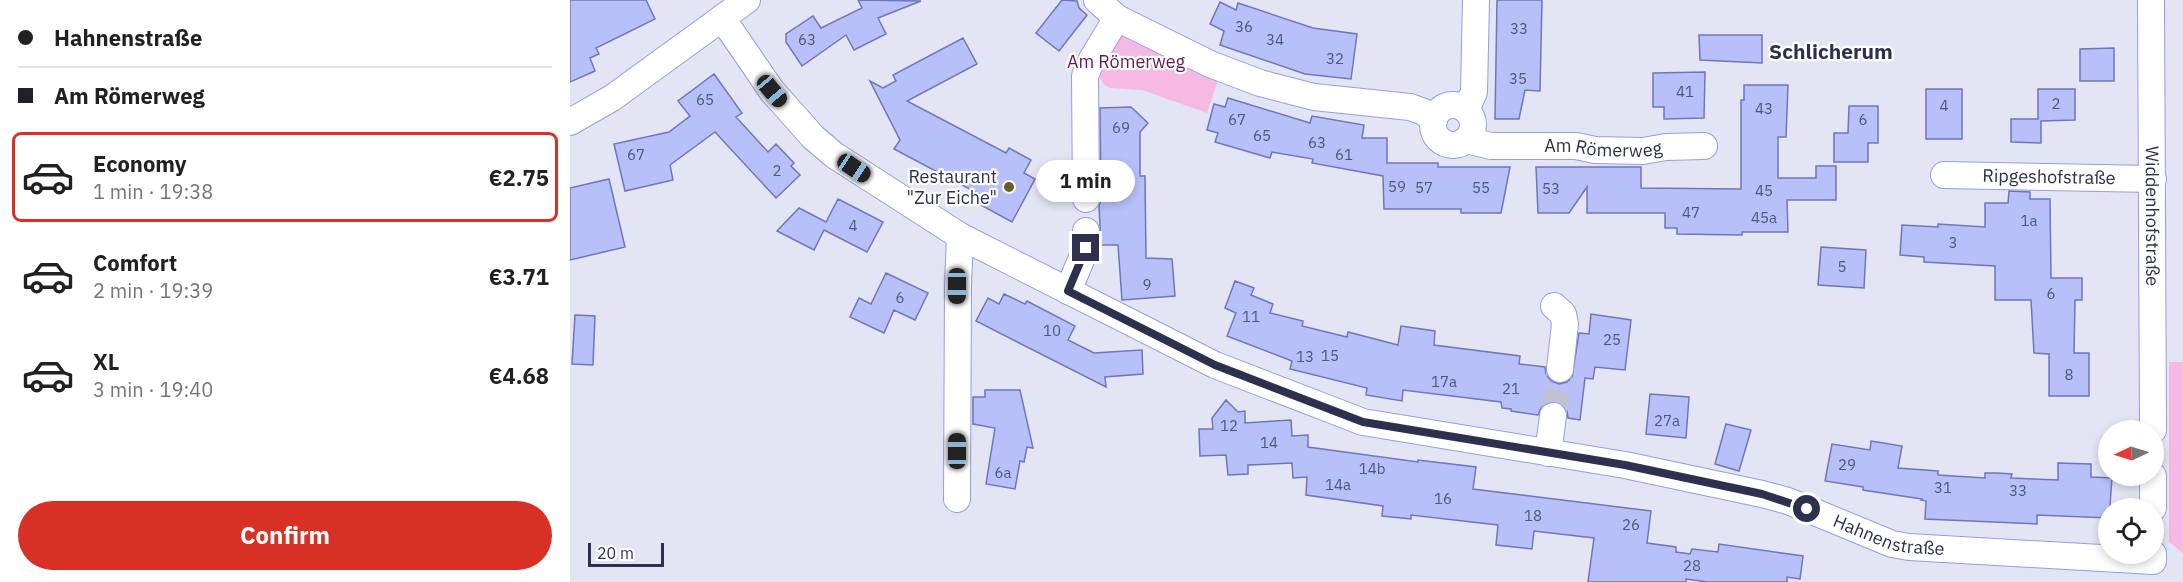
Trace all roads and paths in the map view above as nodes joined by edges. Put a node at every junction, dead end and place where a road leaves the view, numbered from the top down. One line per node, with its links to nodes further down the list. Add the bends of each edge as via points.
1 (747, 0): 5 (street)
2 (1097, 0): 6 (street)
3 (1476, 0): 7 (street, via 1474,92)
4 (2151, 0): 13 (street, Widdenhofstraße)
5 (722, 18): 9 (street, via 612,98); 16 (street, Hahnenstraße, via 772,91 813,137 834,155)
6 (1117, 18): 8 (street, via 1210,64 1260,82 1314,97 1410,106); 14 (street, via 1085,76)
7 (1466, 110): 8 (street, via 1445,107); 10 (street, via 1473,124)
8 (1434, 120): 10 (street, Am Römerweg, via 1434,132 1442,142 1454,145)
9 (570, 122)
10 (1467, 140): 11 (street, Am Römerweg, via 1491,146 1576,146 1595,150)
11 (1704, 146)
12 (1944, 176): 13 (street, Ripgeshofstraße)
13 (2153, 179): 21 (street, Widdenhofstraße)
14 (1086, 199)
15 (1086, 231): 17 (street, via 1086,248)
16 (960, 236): 17 (street, Hahnenstraße); 23 (street)
17 (1068, 291): 22 (street, Hahnenstraße, via 1215,365 1363,422)
18 (1554, 306): 19 (street, via 1563,314 1565,324)
19 (1560, 369)
20 (1553, 416): 22 (street)
21 (2153, 420)
22 (1548, 453): 24 (street, Hahnenstraße, via 1762,494 1892,544)
23 (957, 499)
24 (2098, 555)

